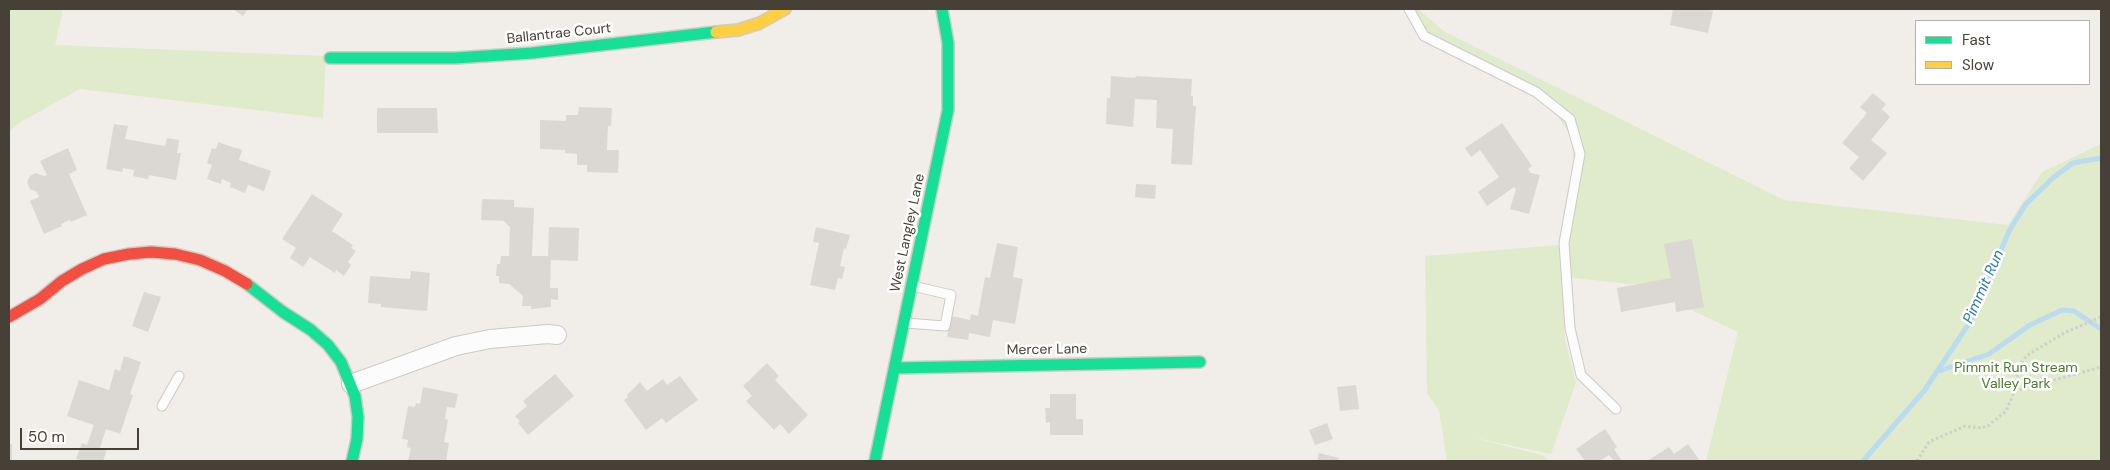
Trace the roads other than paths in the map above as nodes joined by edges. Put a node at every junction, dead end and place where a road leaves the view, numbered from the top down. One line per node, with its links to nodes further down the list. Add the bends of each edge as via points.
1 (785, 9): 4 (street, Ballantrae Court, via 760,23 738,30 532,53 455,58)
2 (942, 9): 5 (street, West Langley Lane, via 948,51 948,110)
3 (1409, 9): 14 (lane, via 1424,36 1536,92 1570,119 1580,154 1564,243 1570,328 1581,375)
4 (330, 58)
5 (912, 286): 7 (street, West Langley Lane); 7 (lane, via 951,295 944,326)
6 (9, 317): 12 (street, via 40,299 62,281 104,259 136,253 175,254 225,271 311,330 328,345)
7 (905, 323): 10 (street, West Langley Lane)
8 (557, 335): 12 (street, via 490,339 456,346)
9 (1200, 362): 10 (street, Mercer Lane)
10 (895, 368): 16 (street, West Langley Lane)
11 (179, 376): 13 (lane)
12 (351, 384): 15 (street, via 358,417)
13 (162, 406)
14 (1616, 409)
15 (352, 461)
16 (875, 461)

